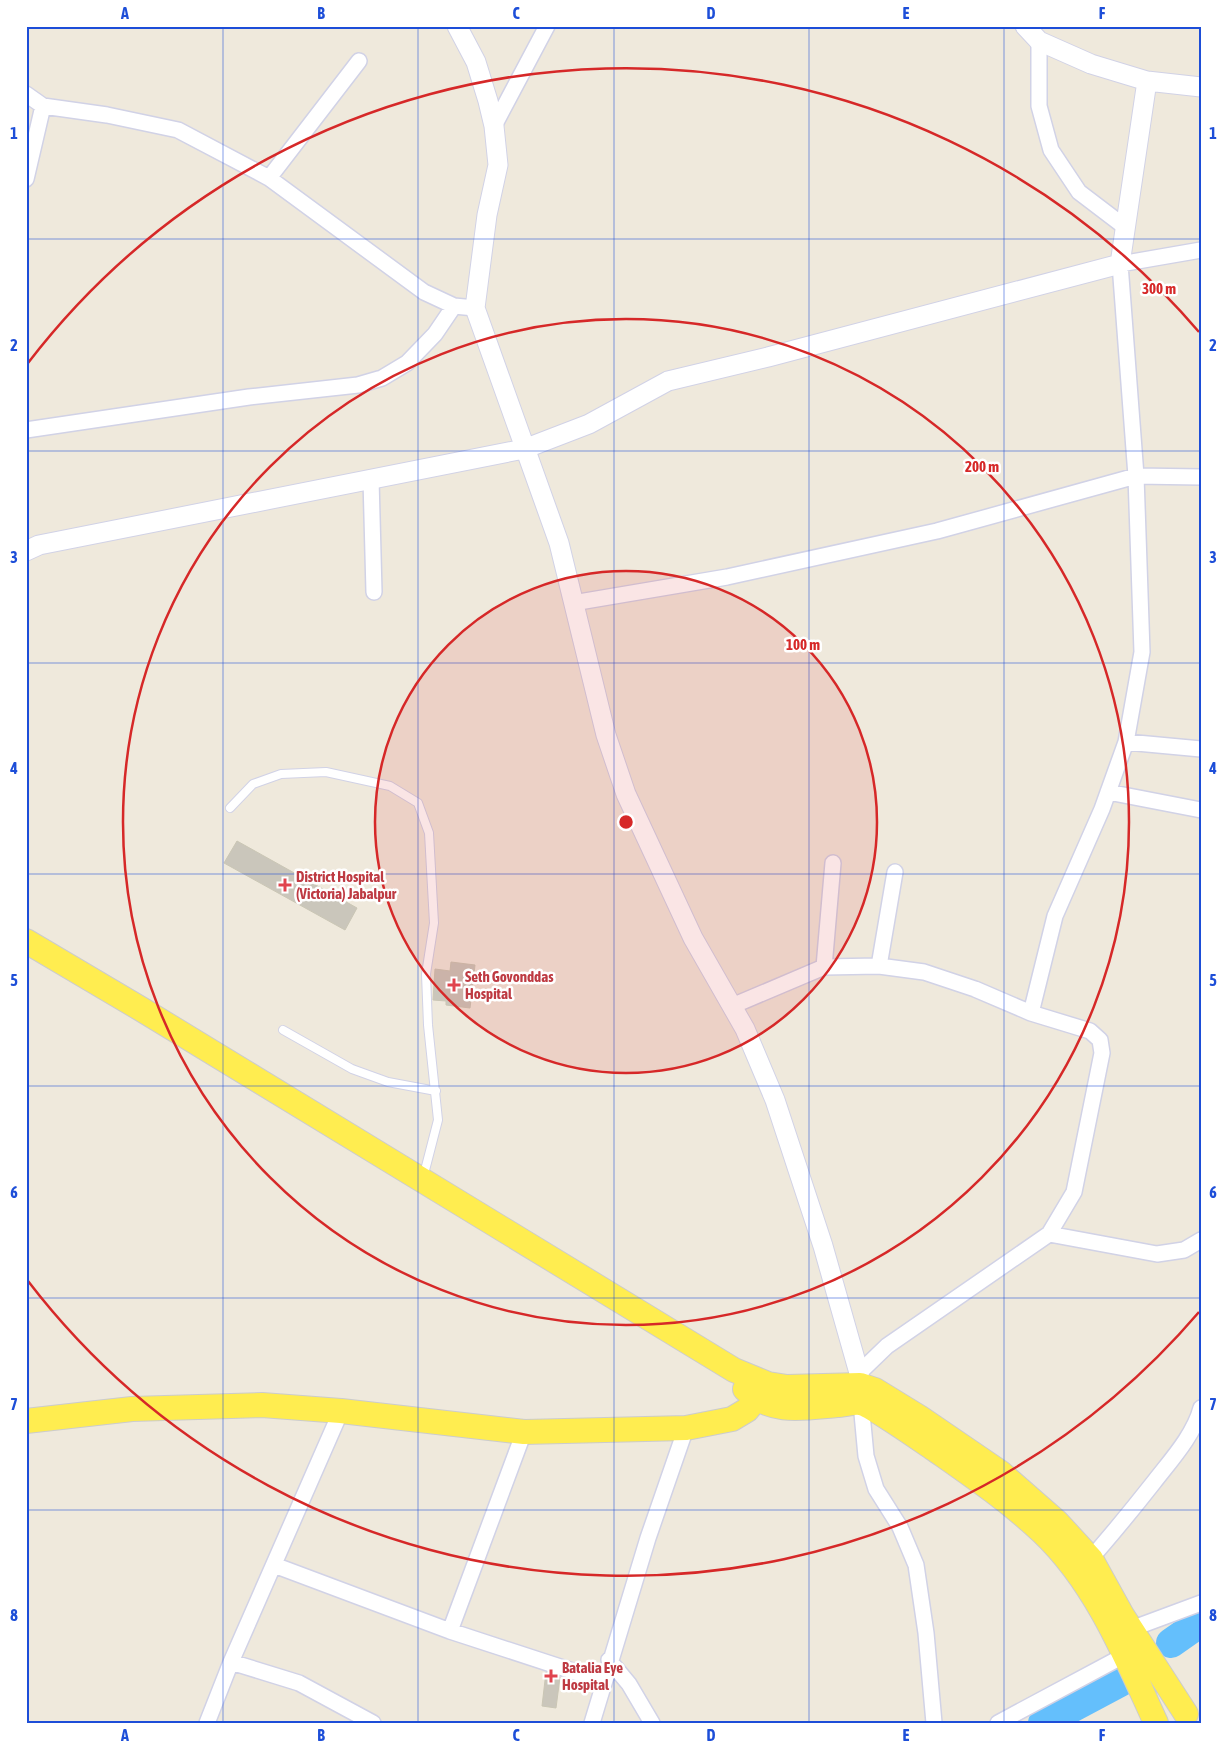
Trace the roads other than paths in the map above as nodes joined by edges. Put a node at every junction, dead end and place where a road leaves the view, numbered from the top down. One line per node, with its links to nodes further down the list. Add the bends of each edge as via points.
1 (457, 26): 10 (street, via 476,62)
2 (547, 26): 10 (street)
3 (1025, 26): 4 (street)
4 (1039, 41): 6 (street, via 1091,64); 13 (street, via 1039,106 1051,150 1080,192)
5 (359, 61): 11 (street)
6 (1147, 81): 7 (street); 13 (street)
7 (1201, 87)
8 (26, 94): 9 (street)
9 (43, 106): 11 (street, via 178,130); 12 (street)
10 (494, 126): 17 (street, via 498,165 486,215)
11 (269, 178): 16 (street, via 424,292)
12 (26, 179)
13 (1125, 227): 15 (street)
14 (1201, 250): 15 (street)
15 (1120, 264): 19 (street, via 668,381 589,424); 20 (street)
16 (454, 306): 17 (street); 18 (street, via 435,334 407,363 382,378 358,385 249,397)
17 (475, 308): 19 (street)
18 (26, 430)
19 (524, 449): 22 (street); 25 (street, via 559,543)
20 (1136, 476): 21 (street); 25 (street, via 937,531 726,577); 26 (street, via 1142,652)
21 (1201, 477)
22 (371, 479): 23 (street); 24 (street)
23 (26, 551)
24 (374, 592)
25 (573, 603): 36 (street, via 606,734 626,794 693,938)
26 (1126, 742): 27 (street); 28 (street)
27 (1201, 749)
28 (1108, 792): 30 (street); 37 (street, via 1055,916)
29 (230, 808): 39 (lane, via 253,784 281,774 326,772 390,786 418,803 429,833 434,923 426,974)
30 (1201, 810)
31 (833, 863): 35 (street)
32 (895, 872): 34 (street)
33 (26, 941): 40 (main road)
34 (879, 966): 35 (street); 37 (street, via 924,972)
35 (824, 967): 36 (street)
36 (732, 1006): 43 (street, via 775,1100 823,1246)
37 (1031, 1013): 41 (street, via 1090,1031 1100,1040 1102,1053 1074,1192)
38 (283, 1030): 39 (lane, via 352,1069 388,1082)
39 (436, 1092): 40 (lane, via 438,1120)
40 (422, 1182): 44 (main road, via 734,1370 742,1386)
41 (1048, 1234): 42 (street, via 1157,1254 1184,1250); 43 (street, via 894,1342)
42 (1201, 1240)
43 (860, 1387): 44 (main road, via 795,1409 776,1408); 51 (main road, via 918,1438 1002,1497); 64 (street, via 866,1456 876,1489 900,1527 916,1565)
44 (762, 1392): 48 (main road, via 746,1410 732,1419)
45 (1201, 1408): 51 (street, via 1177,1453)
46 (341, 1411): 47 (main road, via 252,1405 132,1409); 49 (main road); 50 (street)
47 (26, 1421)
48 (686, 1428): 49 (main road); 56 (street)
49 (524, 1432): 54 (street)
50 (274, 1565): 54 (street); 57 (street)
51 (1084, 1566): 53 (main road); 55 (main road)
52 (1197, 1607): 53 (street)
53 (1131, 1629): 59 (main road)
54 (450, 1631): 58 (street)
55 (1125, 1655): 65 (street); 66 (main road)
56 (609, 1660): 58 (street); 63 (street, via 629,1684)
57 (231, 1662): 60 (street); 61 (street, via 299,1683)
58 (603, 1680): 62 (street)
59 (1192, 1718): 66 (main road, via 1170,1714)
60 (207, 1723)
61 (373, 1723)
62 (592, 1723)
63 (652, 1723)
64 (934, 1723)
65 (998, 1723)
66 (1157, 1723)

